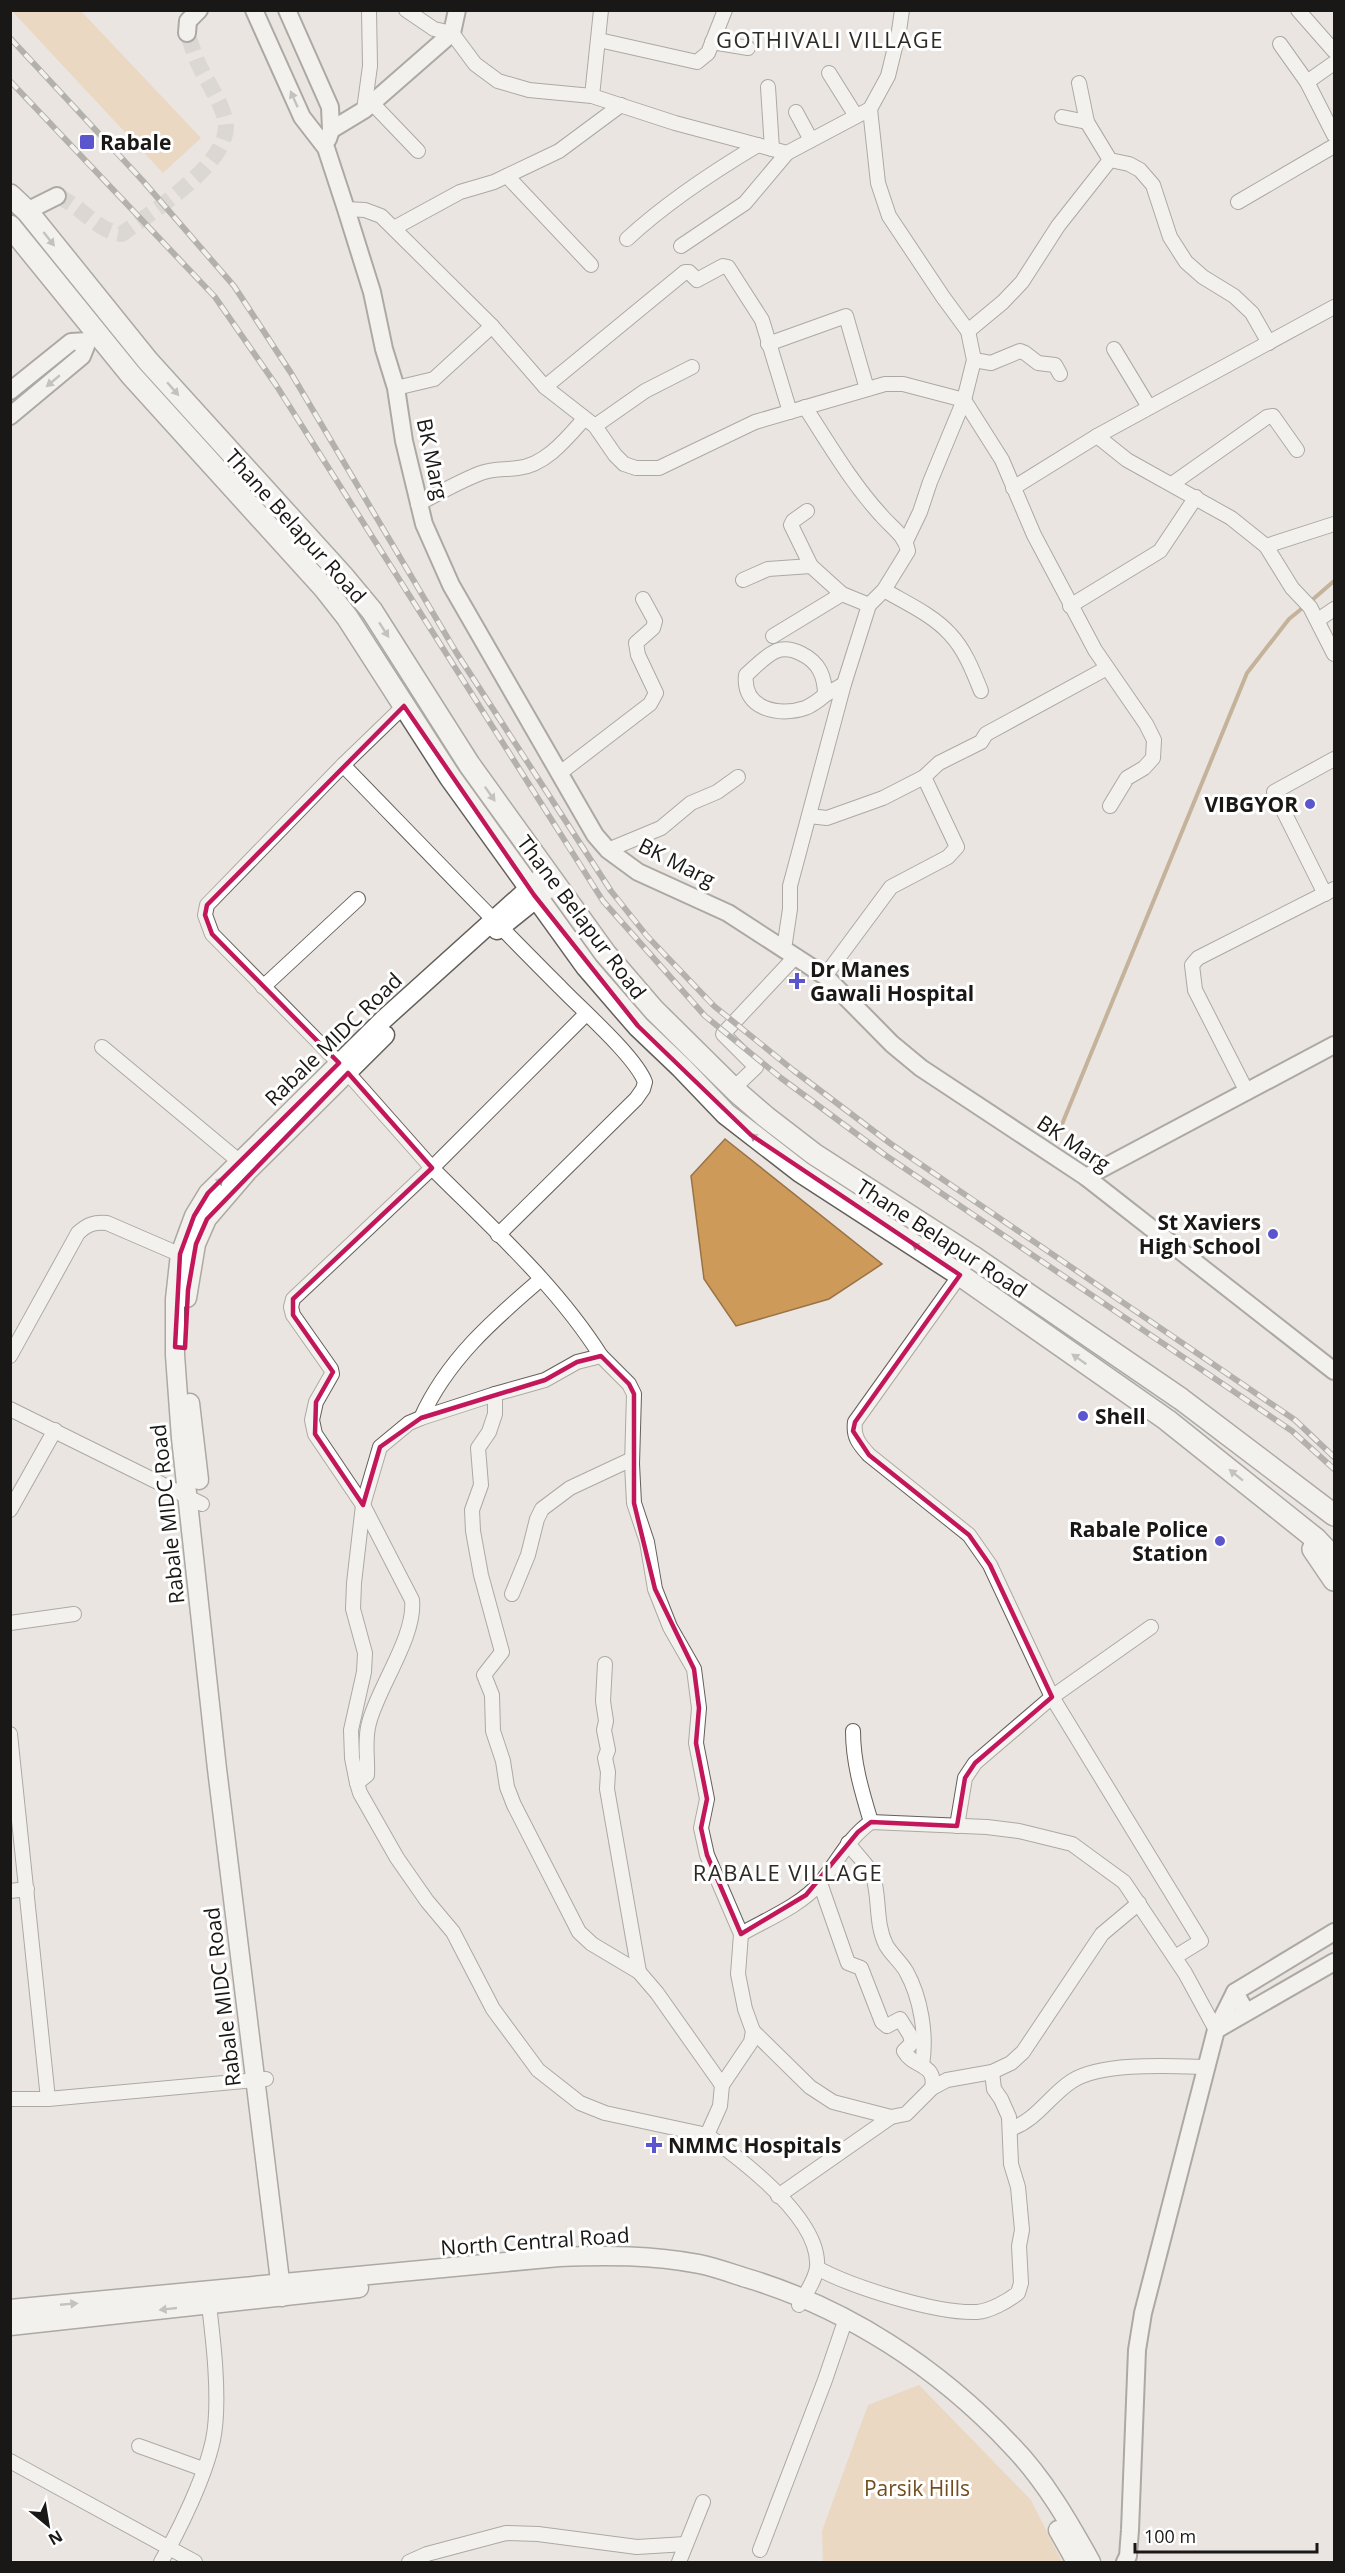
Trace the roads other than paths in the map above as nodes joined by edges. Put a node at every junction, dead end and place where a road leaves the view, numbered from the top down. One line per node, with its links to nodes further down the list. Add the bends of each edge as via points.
1 (199, 10): 11 (street, via 188,21)
2 (254, 10): 36 (street, one-way to 2, via 302,117)
3 (287, 10): 31 (street, via 330,106)
4 (369, 10): 25 (street)
5 (406, 10): 12 (street, via 434,29)
6 (457, 10): 12 (street)
7 (601, 10): 13 (street)
8 (725, 10): 14 (street)
9 (902, 10): 26 (street, via 888,76)
10 (1298, 10): 17 (street)
11 (187, 33)
12 (452, 33): 23 (street, via 476,64 498,81 529,90); 25 (street)
13 (599, 40): 14 (street, via 698,62 708,54); 23 (street)
14 (712, 42): 16 (street)
15 (1280, 44): 20 (street)
16 (748, 48)
17 (1335, 51)
18 (1335, 63): 20 (street)
19 (829, 73): 28 (street)
20 (1307, 82): 32 (street)
21 (1079, 83): 30 (street)
22 (768, 87): 37 (street)
23 (592, 96): 24 (street)
24 (621, 105): 34 (street); 41 (street, via 559,151)
25 (368, 106): 31 (street); 38 (street)
26 (870, 109): 28 (street); 54 (street, via 878,183 889,216)
27 (796, 112): 33 (street)
28 (856, 116): 33 (street)
29 (1062, 117): 30 (street)
30 (1087, 122): 40 (street)
31 (331, 130): 36 (street)
32 (1335, 135)
33 (811, 140): 39 (street)
34 (758, 145): 37 (street); 49 (street, via 712,172)
35 (1335, 146): 44 (street)
36 (326, 148): 45 (street, BK Marg)
37 (772, 149): 39 (street)
38 (418, 151)
39 (787, 153): 50 (street, via 745,203)
40 (1110, 160): 54 (street, via 1058,226 1022,282); 56 (street, via 1140,170 1154,185 1170,237 1186,262 1252,313)
41 (507, 176): 48 (street, via 460,192); 51 (street)
42 (10, 195): 46 (main road, Thane Belapur Road)
43 (57, 196): 46 (street)
44 (1238, 202)
45 (346, 209): 48 (street, via 381,216); 63 (street, BK Marg)
46 (27, 212): 106 (main road, Thane Belapur Road, one-way to 106, via 148,361 372,611 469,764)
47 (10, 226): 55 (main road, Thane Belapur Road)
48 (394, 228): 53 (street)
49 (627, 239)
50 (681, 246)
51 (591, 265)
52 (1335, 307): 56 (street)
53 (492, 326): 62 (street); 63 (street, via 434,379)
54 (968, 331): 59 (street)
55 (92, 337): 65 (street, via 71,342); 70 (street, one-way to 70, via 82,356); 97 (main road, Thane Belapur Road, via 325,589 353,625)
56 (1269, 343): 68 (street)
57 (768, 344): 62 (street, via 762,320 729,267 717,268 697,280 687,271); 64 (street, via 846,316); 69 (street)
58 (1114, 349): 68 (street)
59 (974, 360): 61 (street, via 991,363 1020,351 1038,363 1055,365); 66 (street)
60 (692, 367): 71 (street)
61 (1060, 374)
62 (545, 387): 71 (street)
63 (396, 388): 77 (street, BK Marg)
64 (867, 389): 66 (street, via 903,384); 67 (street)
65 (10, 391)
66 (964, 400): 75 (street, via 1002,460); 80 (street)
67 (805, 407): 69 (street); 80 (street, via 848,474)
68 (1149, 407): 72 (street)
69 (789, 412): 71 (street, via 755,423 659,468 624,464)
70 (10, 416)
71 (590, 422): 77 (street, via 537,462 517,469 481,473)
72 (1097, 436): 74 (street, via 1127,460); 75 (street)
73 (1297, 450): 74 (street, via 1279,422 1273,416 1267,417)
74 (1172, 484): 76 (street)
75 (1013, 488): 88 (street)
76 (1196, 497): 81 (street); 88 (street, via 1160,551)
77 (418, 504): 100 (street, BK Marg, via 451,585)
78 (807, 511): 82 (street, via 791,525)
79 (1335, 524): 81 (street)
80 (906, 540): 84 (street, via 908,551)
81 (1266, 546): 90 (street)
82 (812, 566): 83 (street, via 768,569); 85 (street)
83 (743, 579)
84 (884, 590): 87 (street); 95 (street, via 951,634 971,665)
85 (842, 594): 87 (street); 91 (street)
86 (644, 599): 100 (street, via 655,621 653,628 636,643 656,693 650,704)
87 (869, 606): 94 (street)
88 (1070, 606): 93 (street)
89 (1335, 609): 90 (street)
90 (1318, 620): 92 (street)
91 (773, 636)
92 (1335, 654)
93 (1107, 668): 102 (street, via 986,734 981,742 939,764); 103 (street, via 1154,740 1153,758 1127,778)
94 (844, 684): 96 (street); 104 (street)
95 (981, 691)
96 (825, 695): 96 (street, via 818,667 788,649 771,654 746,675 746,687 761,708 793,711)
97 (404, 706): 99 (street); 108 (main road, Thane Belapur Road)
98 (1335, 759): 107 (street, via 1274,792)
99 (343, 765): 110 (street); 113 (street, via 207,904 205,915 212,934)
100 (560, 773): 105 (street, BK Marg, via 595,835)
101 (738, 777): 105 (street, via 691,803 662,828)
102 (924, 777): 104 (street, via 847,813 827,818); 112 (street, via 957,847 948,858 891,887)
103 (1110, 806)
104 (809, 816): 111 (street, via 790,886)
105 (608, 849): 111 (street, BK Marg, via 638,872 728,913)
106 (550, 878): 108 (main road, Rabale MIDC Road); 118 (main road, Thane Belapur Road, via 654,1010)
107 (1330, 891): 119 (street, via 1198,958 1192,965 1195,990)
108 (532, 892): 110 (main road, Rabale MIDC Road); 125 (main road, Thane Belapur Road, one-way to 108, via 801,1172 726,1114 602,986)
109 (358, 899): 113 (street)
110 (497, 923): 114 (street); 117 (main road, Rabale MIDC Road, via 382,1037)
111 (790, 952): 112 (street, BK Marg); 118 (street, via 723,1034 756,1067)
112 (825, 976): 122 (street, BK Marg, via 921,1068)
113 (263, 987): 117 (street)
114 (586, 1014): 121 (street); 123 (street, via 634,1064 645,1082 644,1089)
115 (1335, 1045): 119 (street)
116 (102, 1047): 120 (street)
117 (343, 1068): 120 (main road, Rabale MIDC Road); 121 (street)
118 (734, 1088): 135 (main road, Thane Belapur Road, via 814,1154 1181,1399)
119 (1247, 1092): 122 (street)
120 (244, 1166): 124 (main road, Rabale MIDC Road, via 207,1219)
121 (432, 1168): 123 (street); 137 (street, via 294,1299 291,1307 332,1374 313,1412 315,1434)
122 (1086, 1177): 129 (street, BK Marg)
123 (498, 1235): 126 (street)
124 (187, 1257): 127 (street, via 107,1223 86,1225); 136 (main road, Rabale MIDC Road, via 188,1290 180,1347)
125 (960, 1275): 139 (main road, Thane Belapur Road, one-way to 125, via 1167,1420); 149 (street, via 855,1422 853,1431 870,1455 969,1535 990,1564)
126 (541, 1279): 128 (street); 132 (street, via 491,1322 452,1365 433,1390)
127 (10, 1356)
128 (601, 1356): 130 (street, via 576,1362 545,1380); 134 (street, via 634,1394)
129 (1335, 1371)
130 (495, 1394): 132 (street); 164 (street, via 495,1414 478,1448 480,1485 472,1510 481,1575 502,1652 484,1675 492,1695 493,1731 504,1761 507,1786 567,1914 592,1944)
131 (10, 1408): 133 (street)
132 (421, 1418): 137 (street, via 380,1447)
133 (55, 1430): 136 (street); 138 (street)
134 (632, 1459): 144 (street, via 578,1484 542,1509); 161 (street, via 634,1503 655,1589 670,1627 694,1669 699,1708 696,1743 707,1799 701,1828 707,1855)
135 (1300, 1490): 140 (main road); 141 (main road)
136 (196, 1501): 172 (main road, Rabale MIDC Road, via 222,1768)
137 (363, 1505): 152 (street, via 353,1609 365,1653 364,1672 350,1743); 152 (street, via 408,1589 413,1608 404,1640 368,1725 367,1775)
138 (10, 1510)
139 (1281, 1512): 142 (main road); 143 (main road)
140 (1335, 1515)
141 (1335, 1529)
142 (1335, 1558)
143 (1335, 1580)
144 (512, 1594)
145 (74, 1614): 146 (street)
146 (10, 1623)
147 (1151, 1627): 149 (street)
148 (605, 1664): 164 (street, via 608,1789)
149 (1052, 1697): 154 (street, via 975,1762 965,1778); 162 (street, via 1201,1941)
150 (853, 1731): 153 (street, via 855,1763)
151 (10, 1734): 157 (street)
152 (357, 1783): 179 (street, via 397,1858 453,1932 493,2009 538,2070 580,2103 604,2113)
153 (871, 1822): 154 (street); 155 (street)
154 (957, 1826): 159 (street, via 1019,1831 1072,1844 1124,1882)
155 (848, 1843): 156 (street); 169 (street, via 873,1877 876,1911 887,1946 909,1979 921,2014 925,2039)
156 (820, 1883): 161 (street); 169 (street, via 848,1963 861,1968 882,2022 887,2026 900,2019 912,2043 904,2050)
157 (27, 1889): 158 (street); 176 (street)
158 (10, 1891)
159 (1139, 1903): 162 (street); 171 (street, via 1102,1934 1023,2052)
160 (1335, 1932): 165 (street)
161 (741, 1934): 168 (street, via 738,1974)
162 (1175, 1957): 167 (street)
163 (1335, 1962): 166 (street)
164 (639, 1972): 173 (street)
165 (1235, 1992): 166 (street); 167 (street)
166 (1246, 2012): 167 (street)
167 (1216, 2030): 170 (street)
168 (753, 2031): 173 (street, via 747,2051); 177 (street, via 810,2087 833,2102)
169 (922, 2066): 174 (street, via 931,2072)
170 (1206, 2067): 178 (street, via 1119,2068 1091,2074 1074,2080 1029,2120); 201 (street, via 1138,2340 1130,2530)
171 (992, 2072): 174 (street, via 958,2077); 178 (street, via 994,2089 1007,2109)
172 (260, 2079): 176 (street); 182 (main road, Rabale MIDC Road)
173 (722, 2085): 179 (street, via 720,2106)
174 (932, 2088): 177 (street, via 906,2114)
175 (10, 2099): 176 (street)
176 (48, 2099)
177 (891, 2117): 180 (street)
178 (1010, 2129): 181 (street, via 1011,2163 1018,2187 1022,2230 1020,2289 1016,2296 979,2312 940,2309 841,2281)
179 (707, 2135): 180 (street, via 755,2171)
180 (778, 2196): 181 (street, via 809,2234)
181 (817, 2268): 184 (street)
182 (287, 2290): 183 (main road, North Central Road); 184 (main road, North Central Road, via 609,2255 702,2264)
183 (208, 2299): 185 (main road, North Central Road, one-way to 183); 186 (main road, North Central Road, one-way to 186); 190 (street, via 217,2406 213,2440)
184 (801, 2302): 187 (main road, North Central Road); 200 (main road, North Central Road, via 890,2344 967,2401 1014,2447 1052,2498)
185 (10, 2309)
186 (10, 2326)
187 (843, 2327): 194 (street); 199 (main road, North Central Road, via 926,2380 974,2423 1035,2495)
188 (138, 2446): 190 (street)
189 (10, 2461): 193 (street)
190 (202, 2469): 193 (street)
191 (703, 2502): 192 (street)
192 (686, 2544): 197 (street, via 637,2547 506,2533); 198 (street)
193 (170, 2547): 195 (street); 196 (street)
194 (760, 2550)
195 (161, 2562)
196 (195, 2562)
197 (409, 2562)
198 (679, 2562)
199 (1076, 2562)
200 (1091, 2562)
201 (1125, 2562)

